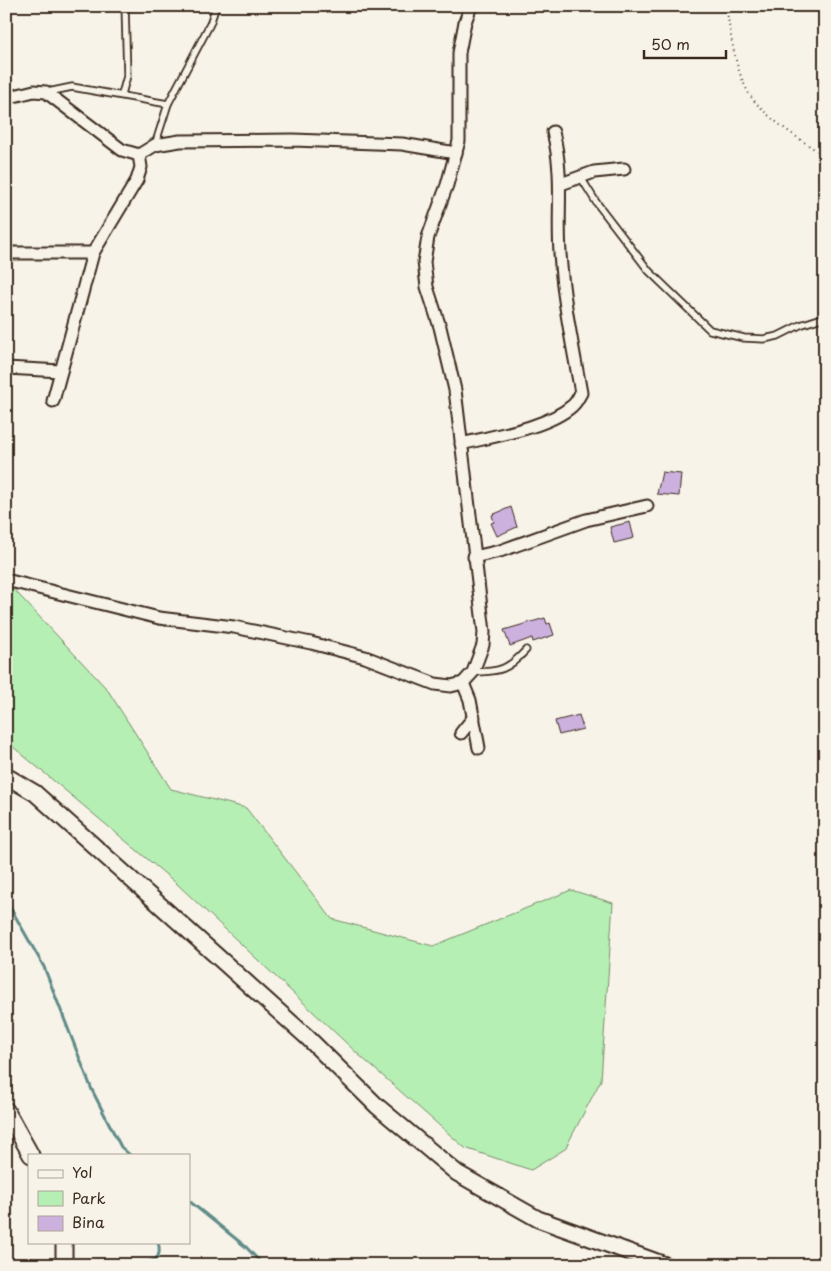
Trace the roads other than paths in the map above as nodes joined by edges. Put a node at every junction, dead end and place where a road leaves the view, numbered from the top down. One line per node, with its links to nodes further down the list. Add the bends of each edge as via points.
1 (125, 6): 5 (lane, via 127,76)
2 (216, 6): 7 (lane, via 210,24)
3 (471, 6): 10 (street, via 464,22 459,53 459,141)
4 (46, 92): 5 (lane, via 72,88); 6 (street, via 34,91); 11 (street, via 122,150)
5 (122, 94): 7 (lane)
6 (6, 98)
7 (168, 104): 9 (lane)
8 (553, 132): 14 (street)
9 (155, 145): 10 (street, via 180,141 294,140 402,144); 11 (street)
10 (456, 153): 21 (street, via 428,237 424,262 427,287 455,390)
11 (139, 155): 16 (street, via 141,167 137,180)
12 (624, 169): 13 (street)
13 (580, 176): 14 (street); 17 (lane, via 649,271 710,330 764,339)
14 (560, 184): 21 (street, via 563,301 581,394 573,406 558,416)
15 (6, 253): 16 (street)
16 (92, 253): 19 (street)
17 (825, 317)
18 (6, 368): 19 (street)
19 (61, 371): 20 (street)
20 (53, 401)
21 (461, 444): 23 (street)
22 (647, 506): 23 (street, via 586,520 500,552)
23 (474, 556): 26 (street, via 484,632)
24 (6, 580): 27 (street, via 159,618 234,627 311,643 365,657 436,684 452,686)
25 (526, 650): 26 (lane, via 509,666 494,672)
26 (473, 672): 27 (street)
27 (463, 683): 28 (street)
28 (474, 717): 29 (street); 30 (street)
29 (461, 733)
30 (479, 748)
31 (6, 776): 36 (street, via 35,793 307,1037 377,1106 457,1173 538,1219)
32 (6, 1110): 33 (street)
33 (30, 1154)
34 (64, 1244): 35 (street)
35 (64, 1265)
36 (665, 1265)

